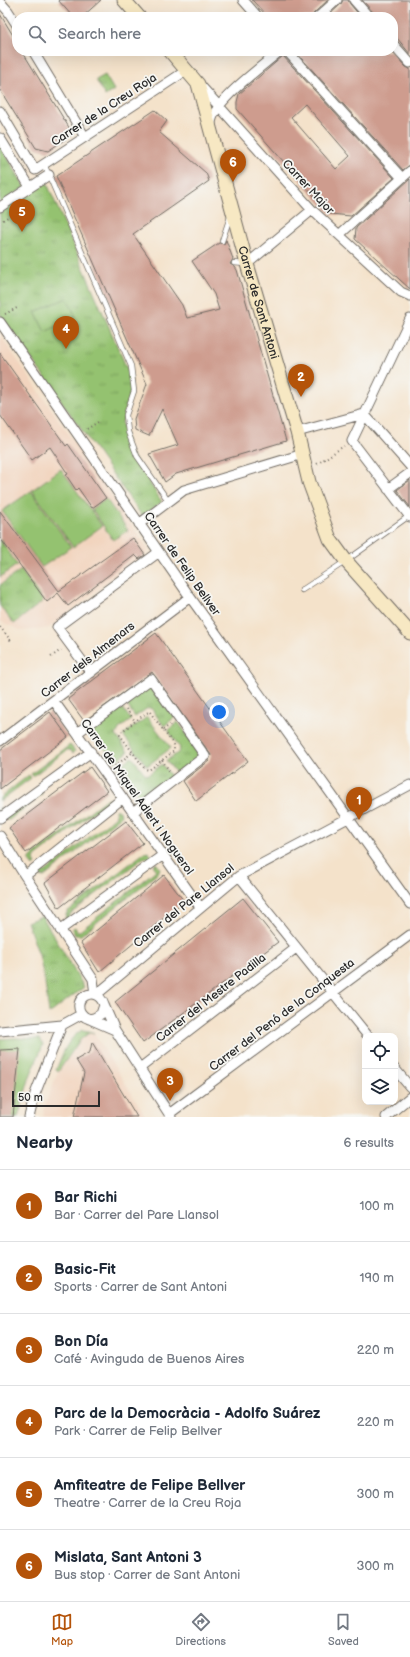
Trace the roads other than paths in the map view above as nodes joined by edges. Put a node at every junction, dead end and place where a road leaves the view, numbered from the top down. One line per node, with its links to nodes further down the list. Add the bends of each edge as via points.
1 (124, 0): 6 (street)
2 (243, 0): 7 (street)
3 (338, 0): 8 (street)
4 (354, 0): 9 (street)
5 (0, 2): 10 (street)
6 (135, 12)
7 (254, 12)
8 (324, 12)
9 (365, 12)
10 (12, 18)
11 (398, 50): 16 (street)
12 (36, 56): 22 (street)
13 (174, 56): 17 (street)
14 (274, 56): 19 (street)
15 (292, 56): 27 (street)
16 (410, 63)
17 (187, 70): 18 (street); 22 (street, Carrer de la Creu Roja)
18 (198, 84): 19 (street, Carrer Major); 21 (street, Carrer de Sant Antoni)
19 (218, 106): 21 (street, via 210,119); 31 (street, Carrer Major)
20 (0, 111): 24 (street, Carrer de la Creu Roja, via 35,170)
21 (211, 126): 30 (street, Carrer de Sant Antoni)
22 (85, 137): 24 (street, Carrer de la Creu Roja)
23 (0, 138): 28 (street)
24 (44, 164): 26 (lane)
25 (410, 171): 27 (street)
26 (49, 175): 28 (street); 46 (lane, via 131,366 134,391 126,415 128,432 137,456)
27 (402, 178): 32 (street)
28 (30, 187): 29 (street)
29 (0, 207)
30 (232, 209): 33 (lane); 34 (street, Carrer de Sant Antoni)
31 (312, 210): 32 (street, Carrer Major); 34 (street)
32 (339, 235): 35 (street, Carrer Major, via 401,292)
33 (222, 241)
34 (241, 264): 39 (street, Carrer de Sant Antoni)
35 (410, 296)
36 (2, 319): 48 (street, Carrer de Felip Bellver)
37 (410, 319): 38 (street)
38 (364, 414): 39 (street); 42 (street); 45 (street, via 352,441)
39 (297, 432): 41 (street, Carrer de Sant Antoni)
40 (410, 451): 42 (street)
41 (302, 454): 46 (street, via 184,490); 50 (street, Carrer de Sant Antoni, via 330,539)
42 (402, 457): 43 (street)
43 (410, 466)
44 (410, 473): 45 (street)
45 (388, 489): 47 (street)
46 (169, 502): 48 (street)
47 (409, 517): 50 (lane)
48 (140, 524): 49 (street, Carrer de Felip Bellver)
49 (159, 552): 52 (street, Carrer de Felip Bellver); 54 (street, via 57,626)
50 (346, 561): 51 (lane); 53 (street, Carrer de Sant Antoni)
51 (302, 590)
52 (190, 597): 54 (street, Carrer dels Almenars); 63 (street, Carrer de Felip Bellver)
53 (410, 632)
54 (91, 673): 55 (street, Carrer dels Almenars)
55 (54, 701): 56 (street, Carrer de Miquel Adlert i Noguerol); 57 (street, Carrer dels Almenars)
56 (77, 733): 58 (street, Carrer de Miquel Adlert i Noguerol); 61 (street, via 151,678 205,756)
57 (0, 741)
58 (90, 752): 60 (street, Carrer de Miquel Adlert i Noguerol); 62 (street)
59 (410, 785): 63 (street, Carrer del Pare Llansol)
60 (123, 798): 61 (street, Carrer de Miquel Adlert i Noguerol); 66 (street)
61 (133, 812): 65 (street, Carrer de Miquel Adlert i Noguerol)
62 (0, 818)
63 (348, 818): 67 (street, Carrer del Pare Llansol); 68 (street, Carrer de Felip Bellver)
64 (0, 836): 66 (street)
65 (163, 855): 69 (street, Carrer de Miquel Adlert i Noguerol); 70 (street)
66 (25, 876): 70 (street)
67 (239, 876): 69 (street, Carrer del Pare Llansol); 72 (street)
68 (410, 904)
69 (200, 907): 74 (street, Carrer del Pare Llansol, via 106,987)
70 (60, 930): 74 (street, via 93,979)
71 (410, 935): 73 (street, Carrer del Penó de la Conquesta)
72 (296, 948): 73 (street); 80 (street, Carrer del Mestre Padilla)
73 (332, 992): 79 (street); 84 (street, Carrer del Penó de la Conquesta)
74 (99, 999): 75 (street, via 101,1014 94,1018); 75 (street, via 88,994 81,999 79,1006); 77 (street)
75 (86, 1016): 76 (street); 77 (street)
76 (62, 1025): 78 (street); 85 (street, via 35,1094)
77 (115, 1030): 80 (street)
78 (0, 1031)
79 (366, 1033)
80 (140, 1068): 84 (street)
81 (398, 1073): 82 (street)
82 (410, 1087)
83 (410, 1097): 86 (street)
84 (170, 1115)
85 (29, 1117)
86 (386, 1117)

